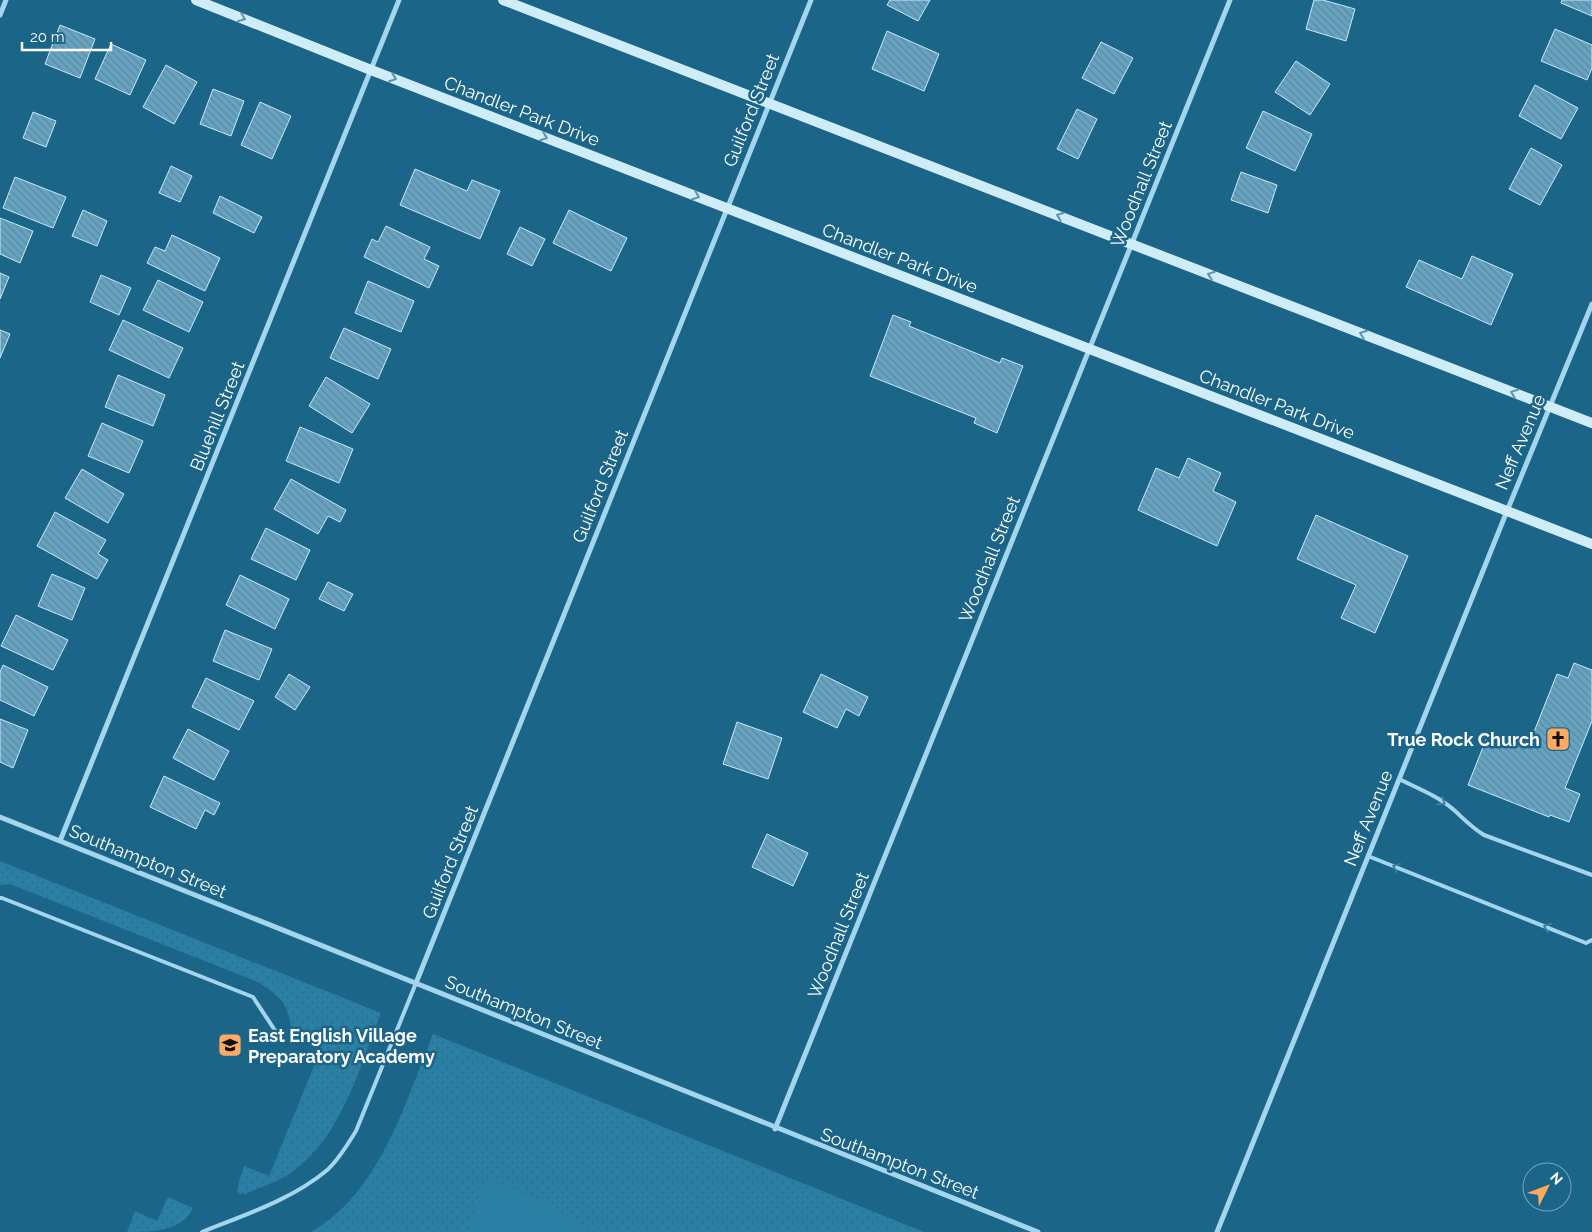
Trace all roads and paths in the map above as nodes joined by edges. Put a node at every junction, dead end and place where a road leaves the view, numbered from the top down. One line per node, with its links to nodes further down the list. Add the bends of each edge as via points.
1 (6, 0): 7 (street)
2 (196, 0): 8 (street, Chandler Park Drive, one-way to 8)
3 (400, 0): 8 (street, Bluehill Street)
4 (503, 0): 9 (street)
5 (811, 0): 9 (street, Guilford Street)
6 (1230, 0): 11 (street, Woodhall Street)
7 (0, 15)
8 (371, 70): 10 (street, Chandler Park Drive, one-way to 10); 20 (street, Bluehill Street)
9 (769, 103): 10 (street, Guilford Street); 11 (street, one-way to 9)
10 (726, 208): 13 (street, Chandler Park Drive); 25 (street, Guilford Street)
11 (1131, 244): 13 (street, Woodhall Street); 14 (street, one-way to 11)
12 (1592, 304): 14 (street, Neff Avenue)
13 (1089, 348): 16 (street, Chandler Park Drive); 27 (street, Woodhall Street)
14 (1550, 407): 15 (street); 16 (street, Neff Avenue)
15 (1592, 423)
16 (1507, 511): 17 (street, Chandler Park Drive); 18 (street, Neff Avenue)
17 (1592, 544)
18 (1399, 779): 21 (street, Neff Avenue); 22 (lane, one-way to 22, via 1439,799 1484,835)
19 (0, 818): 20 (street, Southampton Street)
20 (60, 841): 25 (street, Southampton Street)
21 (1368, 856): 24 (lane, one-way to 21, via 1586,943); 30 (street, Neff Avenue)
22 (1592, 875)
23 (0, 898): 26 (lane, via 253,998)
24 (1592, 940)
25 (416, 983): 27 (street, Southampton Street); 28 (lane, via 356,1132 326,1171 289,1196)
26 (278, 1035)
27 (775, 1129): 29 (street, Southampton Street)
28 (202, 1232)
29 (1038, 1232)
30 (1216, 1232)

